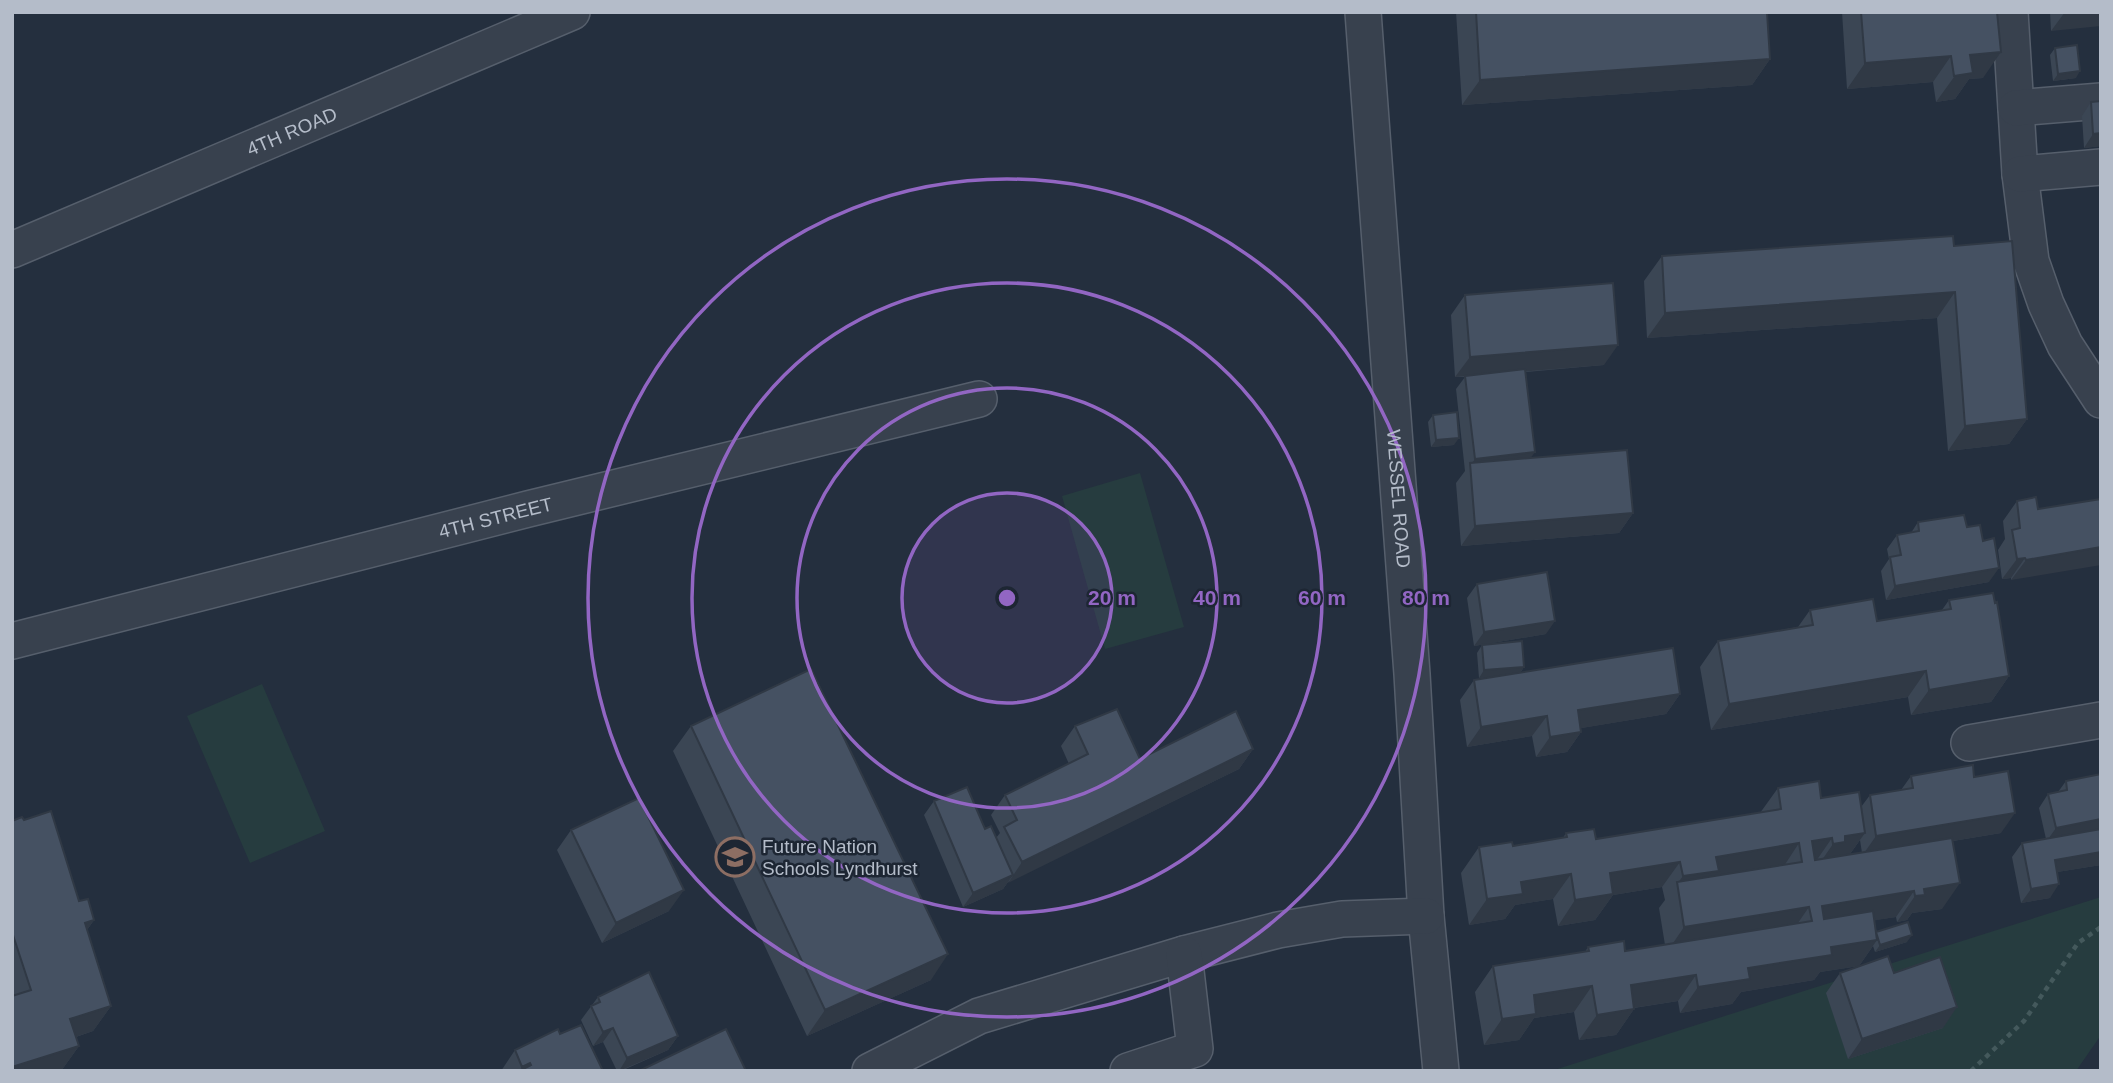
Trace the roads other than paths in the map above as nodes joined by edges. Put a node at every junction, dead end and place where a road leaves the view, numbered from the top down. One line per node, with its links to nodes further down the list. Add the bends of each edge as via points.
1 (572, 12): 8 (street, 4TH ROAD)
2 (1363, 12): 14 (street, WESSEL ROAD)
3 (2010, 12): 5 (street)
4 (2101, 101): 5 (street)
5 (2016, 108): 7 (street)
6 (2101, 167): 7 (street)
7 (2020, 174): 10 (street, via 2031,261 2046,304 2065,345)
8 (12, 250)
9 (979, 399): 11 (street, 4TH STREET)
10 (2101, 401)
11 (12, 641)
12 (2101, 720): 13 (street)
13 (1969, 743)
14 (1426, 916): 15 (street, via 1342,919); 19 (street, WESSEL ROAD)
15 (1184, 954): 16 (street); 17 (street, via 979,1016)
16 (1195, 1060): 18 (street)
17 (875, 1070)
18 (1128, 1071)
19 (1441, 1071)

